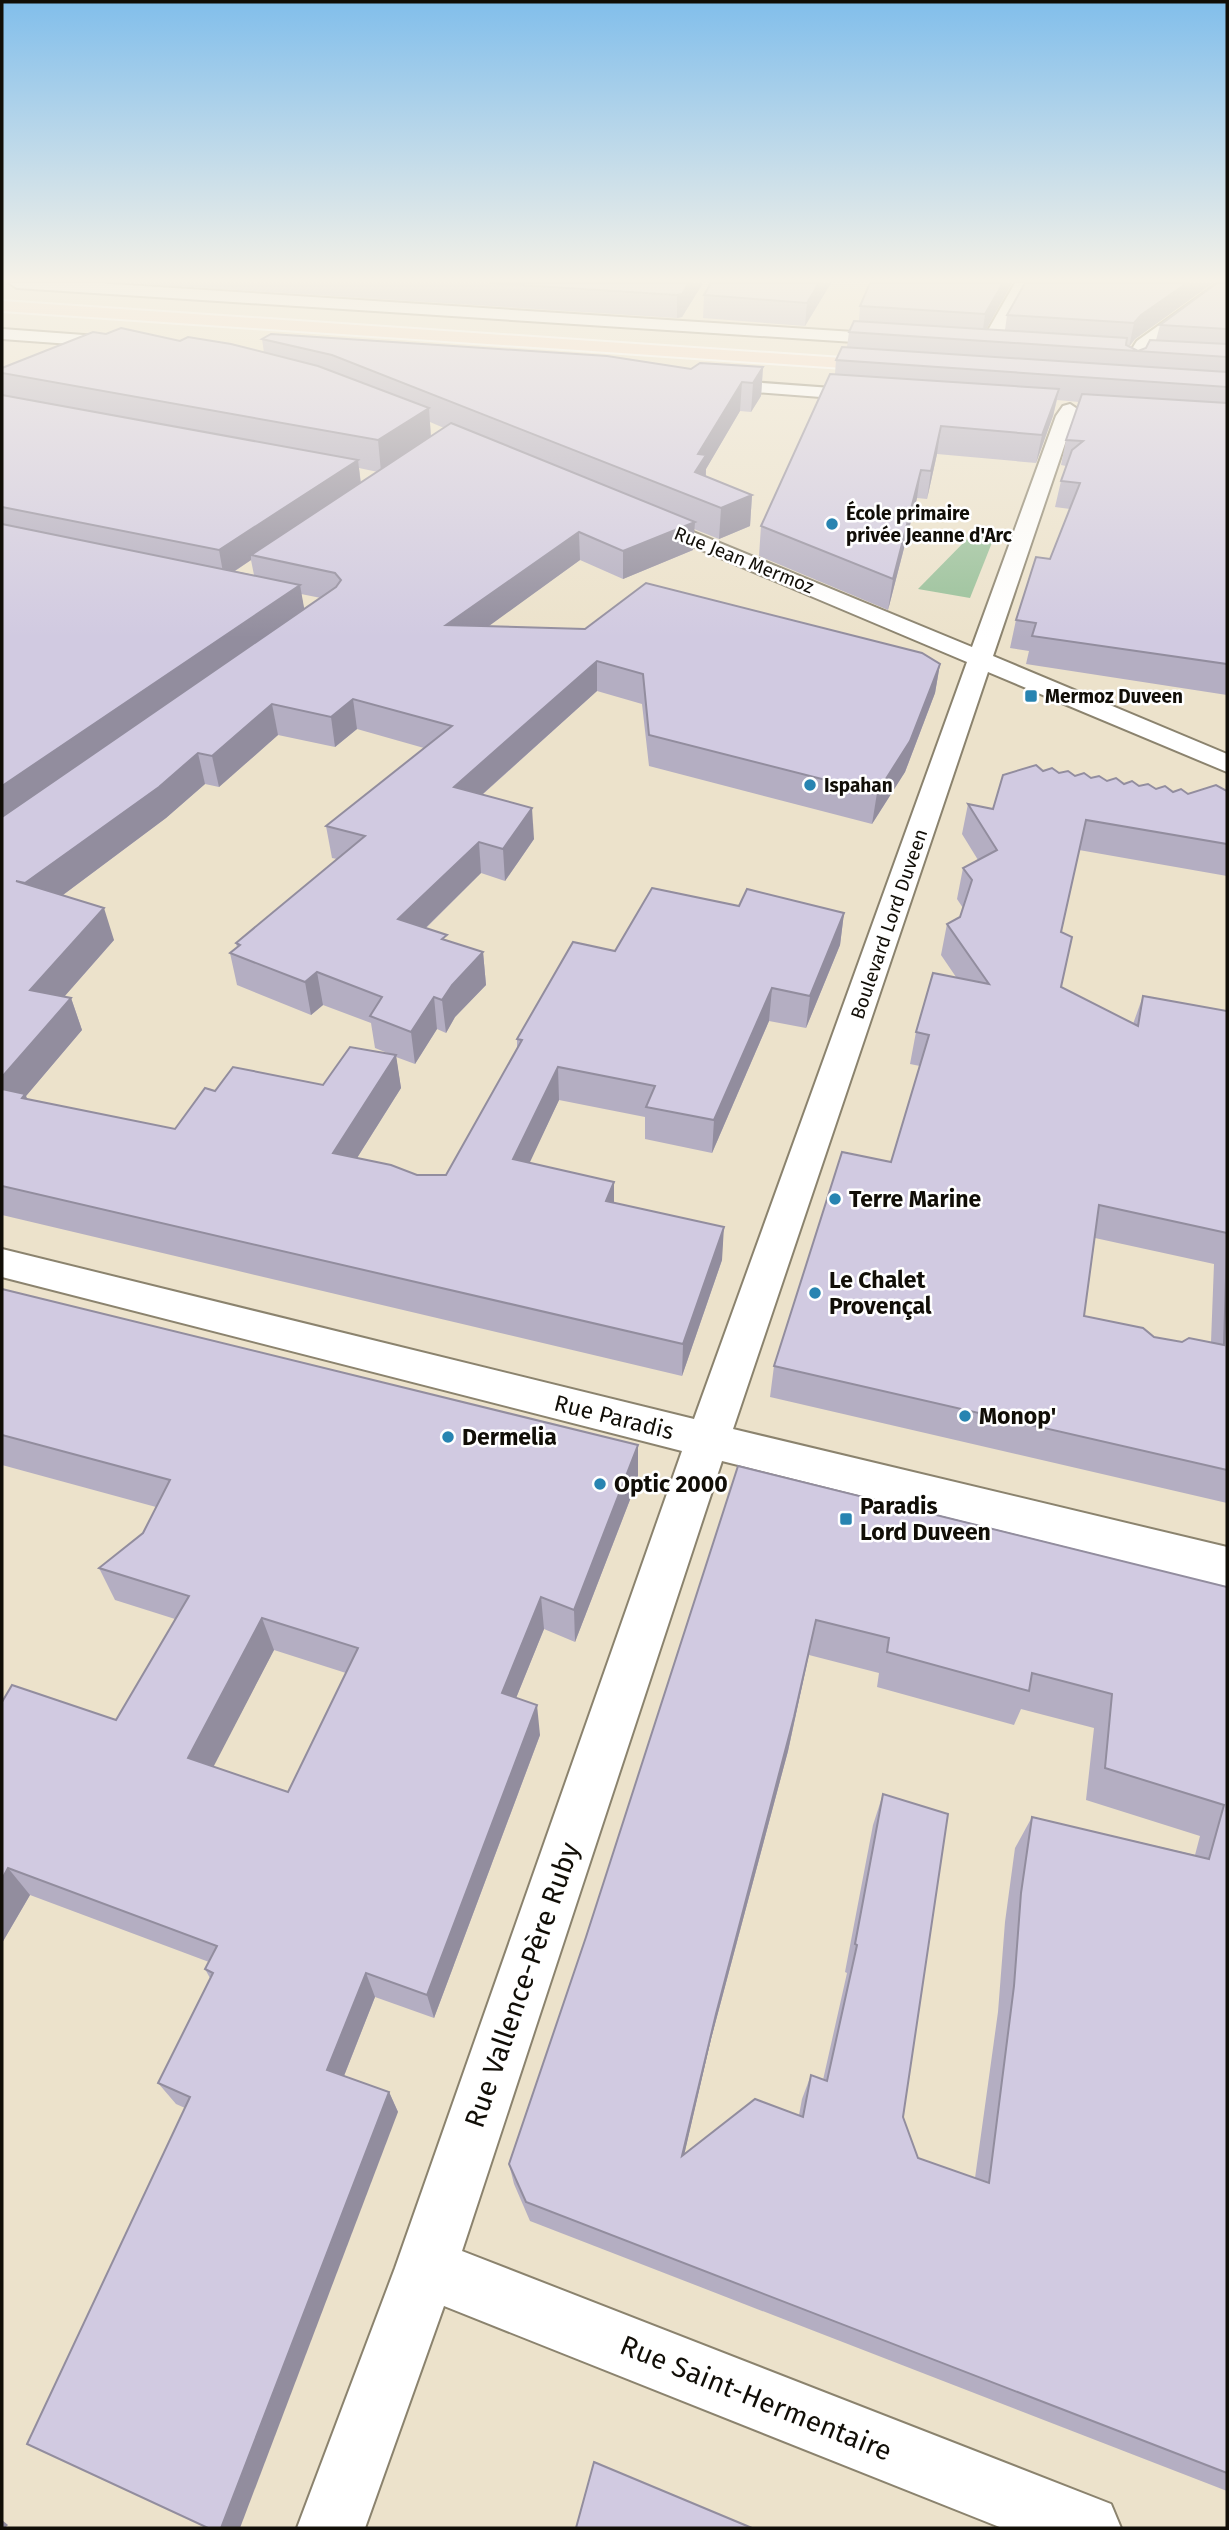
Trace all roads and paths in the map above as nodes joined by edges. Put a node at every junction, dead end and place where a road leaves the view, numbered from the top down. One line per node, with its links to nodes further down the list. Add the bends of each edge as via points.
1 (1135, 401): 3 (street)
2 (1065, 410): 5 (street, Boulevard Lord Duveen)
3 (1132, 414)
4 (632, 514): 5 (street, Rue Jean Mermoz)
5 (979, 659): 6 (street, Rue Jean Mermoz); 8 (street, Boulevard Lord Duveen)
6 (1227, 764)
7 (2, 1263): 8 (street, Rue Paradis)
8 (708, 1440): 9 (street, Rue Paradis); 10 (street, Rue Vallence-Père Ruby)
9 (1227, 1567)
10 (426, 2268): 11 (street, Rue Vallence-Père Ruby); 12 (street, Rue Saint-Hermentaire)
11 (331, 2528)
12 (1087, 2528)

